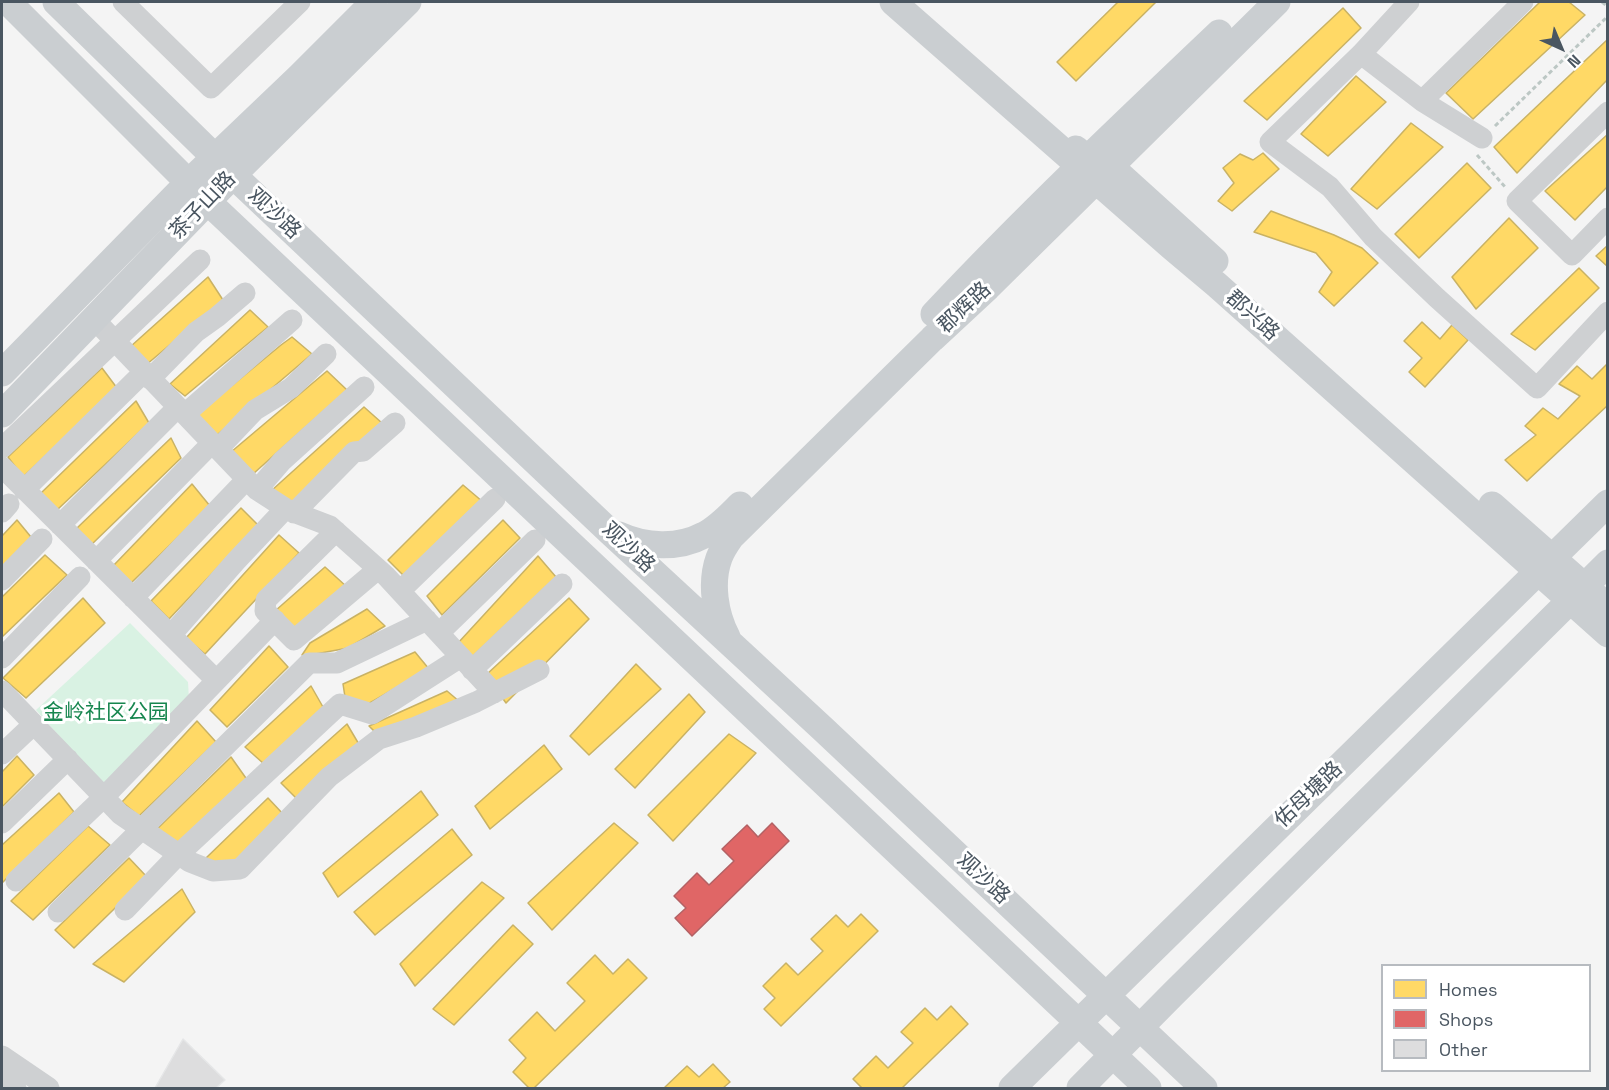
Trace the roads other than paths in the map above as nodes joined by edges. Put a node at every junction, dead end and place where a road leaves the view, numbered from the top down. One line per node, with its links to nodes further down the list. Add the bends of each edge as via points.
1 (8, 2): 19 (main road, 观沙路)
2 (56, 2): 17 (main road, 观沙路)
3 (123, 2): 4 (street, via 211,88)
4 (300, 2)
5 (374, 2): 17 (main road, 茶子山路, via 299,77)
6 (408, 2): 17 (main road, 茶子山路)
7 (893, 2): 18 (main road, 郡兴路)
8 (910, 2): 18 (main road, 郡兴路)
9 (1252, 2): 18 (main road, 郡辉路)
10 (1277, 2): 18 (main road, 郡辉路)
11 (1409, 2): 13 (street)
12 (1523, 2): 14 (street)
13 (1361, 54): 14 (street); 23 (street, via 1270,142 1330,187 1373,237 1537,388)
14 (1422, 101): 16 (street)
15 (1608, 112): 20 (street, via 1517,201 1572,255)
16 (1482, 138)
17 (224, 165): 19 (main road, 茶子山路); 44 (main road, 观沙路)
18 (1093, 168): 44 (main road, 郡辉路, via 972,274 717,526 694,540 662,545 637,542); 49 (main road, 郡兴路, via 1172,248); 62 (main road, 郡辉路, via 730,537 719,558 715,584 718,614)
19 (198, 192): 24 (main road, 茶子山路); 28 (main road, 茶子山路); 80 (main road, 观沙路)
20 (1608, 218)
21 (200, 260): 26 (street)
22 (245, 293): 29 (street)
23 (1608, 312)
24 (93, 318): 26 (street); 32 (main road, 茶子山路)
25 (292, 320): 31 (street)
26 (114, 341): 29 (street); 35 (street)
27 (326, 354): 34 (street, via 291,388 255,410)
28 (2, 372)
29 (147, 375): 31 (street); 39 (street)
30 (363, 387): 37 (street)
31 (181, 411): 34 (street); 42 (street)
32 (2, 414)
33 (394, 423): 41 (street, via 363,451 354,452)
34 (215, 446): 37 (street); 47 (street)
35 (2, 448)
36 (2, 467): 39 (street)
37 (252, 484): 41 (street); 56 (street)
38 (495, 499): 54 (street)
39 (12, 502): 42 (street)
40 (1608, 503): 49 (main road, 佑母塘路)
41 (290, 511): 43 (street); 61 (street, via 236,561)
42 (60, 525): 47 (street)
43 (336, 531): 50 (street); 58 (street, via 266,600 266,611)
44 (610, 532): 62 (main road, 观沙路)
45 (42, 539): 52 (street)
46 (535, 540): 59 (street)
47 (96, 561): 56 (street)
48 (1608, 563): 55 (main road)
49 (1545, 565): 55 (main road, 郡兴路); 79 (main road, 佑母塘路)
50 (378, 569): 54 (street); 58 (street, via 294,640)
51 (80, 577): 63 (street)
52 (2, 580)
53 (562, 584): 64 (street)
54 (400, 591): 59 (street)
55 (1577, 593): 57 (main road, 郡兴路); 60 (main road, 郡兴路); 81 (main road)
56 (133, 598): 61 (street)
57 (1608, 608)
58 (275, 620): 66 (street)
59 (433, 627): 64 (street); 74 (street, via 337,663 309,663)
60 (1608, 634)
61 (171, 635): 66 (street)
62 (728, 641): 79 (main road, 观沙路)
63 (2, 658)
64 (467, 664): 68 (street); 75 (street, via 372,714 340,704)
65 (539, 670): 68 (street)
66 (216, 680): 72 (street)
67 (2, 691): 69 (street)
68 (494, 693): 75 (street, via 379,739 329,777 240,868 213,871)
69 (34, 724): 70 (street); 71 (street)
70 (2, 754)
71 (68, 759): 72 (street); 73 (street)
72 (104, 797): 74 (street, via 120,814); 76 (street)
73 (2, 823)
74 (142, 828): 75 (street); 78 (street)
75 (179, 854): 77 (street)
76 (16, 882)
77 (125, 910)
78 (58, 912)
79 (1106, 996): 80 (main road, 佑母塘路); 81 (main road, 观沙路)
80 (1078, 1023): 83 (main road, 观沙路); 87 (main road, 佑母塘路)
81 (1140, 1028): 83 (main road); 90 (main road, 观沙路)
82 (2, 1056): 86 (street)
83 (1113, 1056): 88 (main road); 89 (main road, 观沙路)
84 (2, 1078): 85 (street)
85 (16, 1089)
86 (49, 1089)
87 (1011, 1089)
88 (1080, 1089)
89 (1148, 1089)
90 (1204, 1089)

